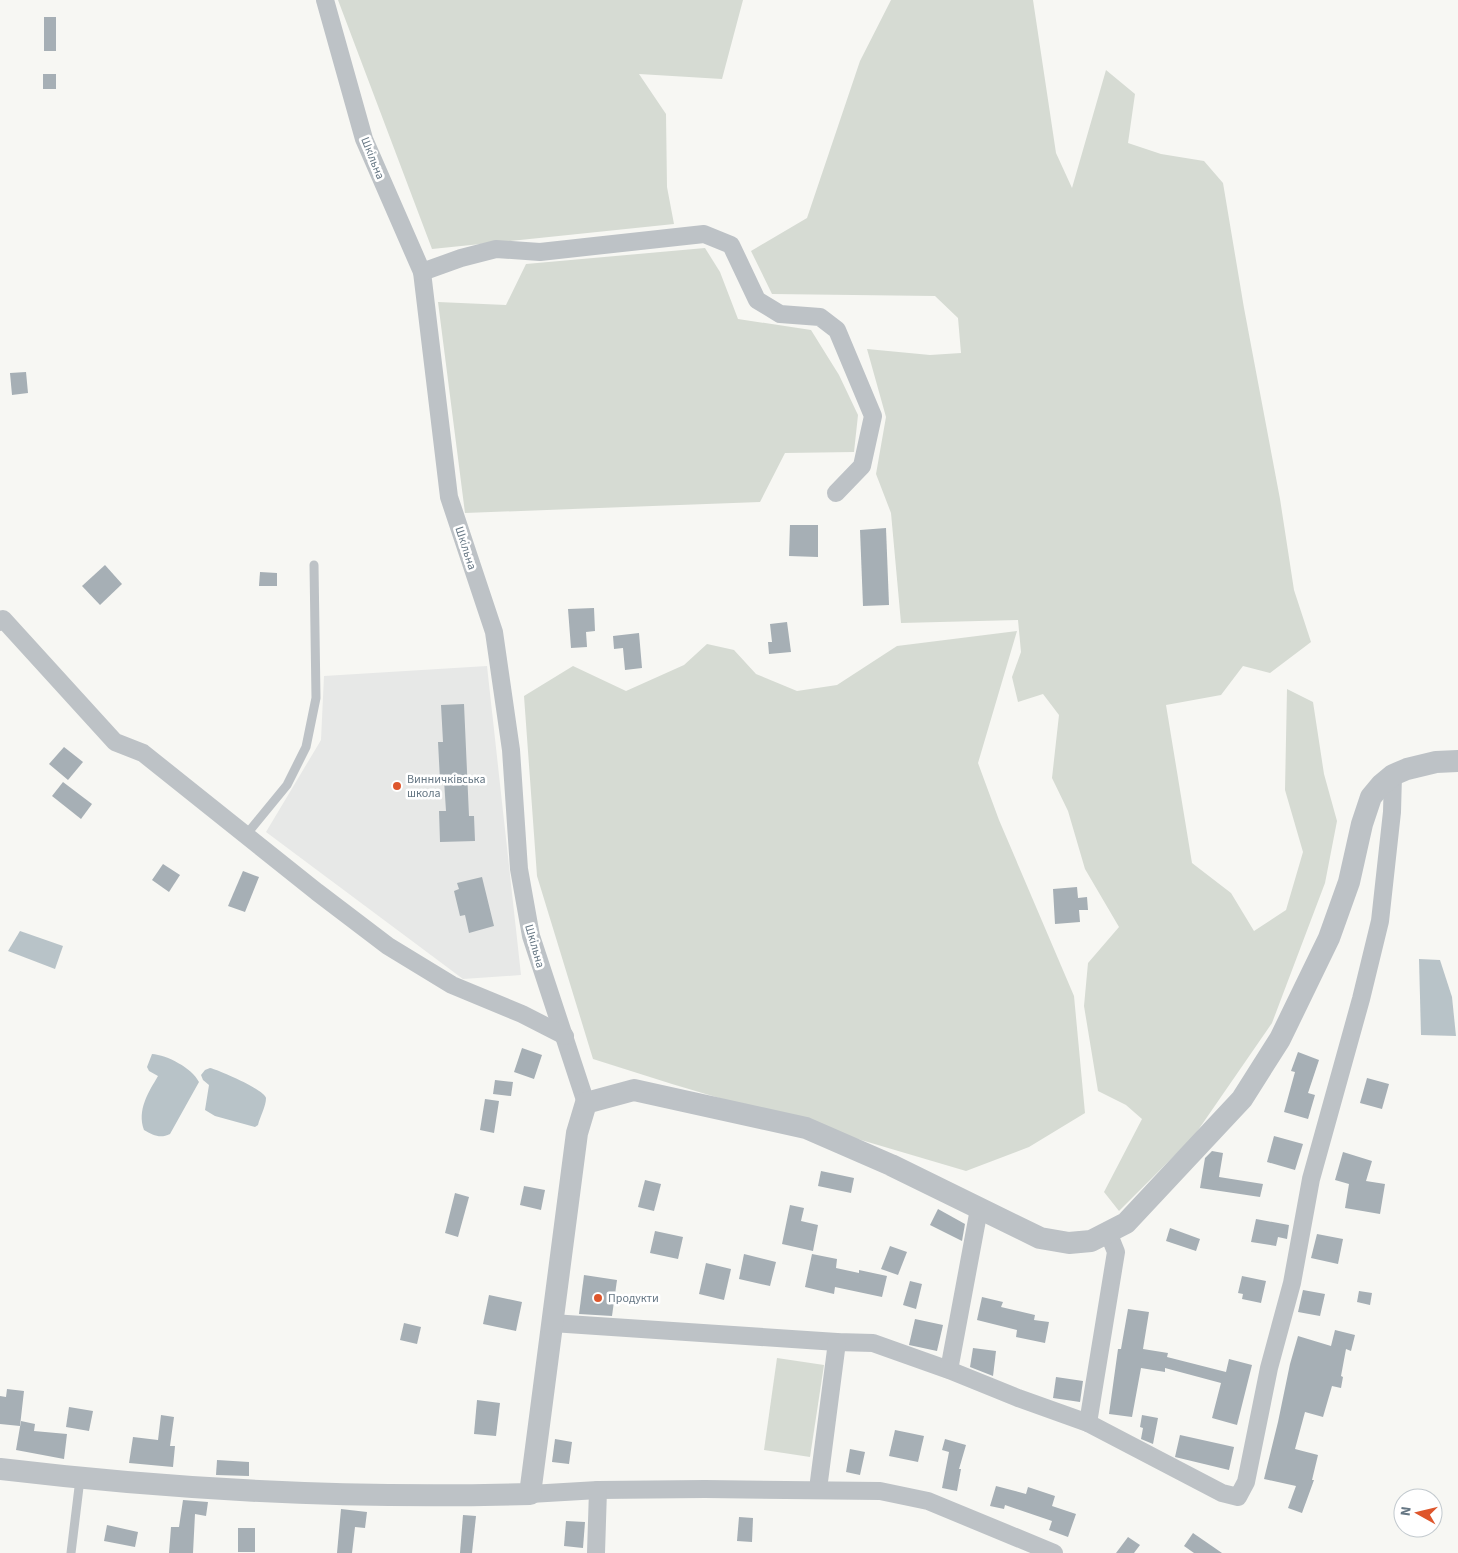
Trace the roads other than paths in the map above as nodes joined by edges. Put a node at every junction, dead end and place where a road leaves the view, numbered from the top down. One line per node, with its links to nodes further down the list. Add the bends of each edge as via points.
1 (325, 0): 2 (street, Шкільна, via 364,139)
2 (422, 272): 3 (street, via 496,249 540,252 704,234 731,245 757,300 780,314 820,317 837,330 859,381 873,416 862,466); 9 (street, Шкільна, via 449,497 494,632 510,750 519,869 531,936)
3 (836, 493)
4 (314, 565): 8 (lane, via 316,698 306,747 287,785)
5 (1, 619): 8 (street, via 115,742 143,753)
6 (1458, 760): 7 (street, via 1407,769)
7 (1393, 776): 12 (street, via 1371,797 1349,882 1329,938 1276,1047 1242,1100 1126,1223); 16 (street, via 1380,921 1311,1179 1292,1282 1269,1368 1246,1482 1238,1498 1222,1493)
8 (246, 835): 9 (street, via 396,951 452,985)
9 (565, 1036): 10 (street, Шкільна)
10 (586, 1103): 11 (street, via 634,1090 806,1128 891,1165); 13 (street, via 577,1133)
11 (979, 1209): 12 (street, via 1040,1238 1069,1243 1091,1241); 15 (street)
12 (1108, 1232): 16 (street, via 1116,1252)
13 (552, 1323): 14 (street); 21 (street)
14 (837, 1342): 15 (street, via 874,1342); 19 (street)
15 (949, 1370): 16 (street)
16 (1088, 1423)
17 (0, 1469): 18 (street)
18 (80, 1479): 21 (street, via 258,1491 462,1496); 22 (lane)
19 (818, 1489): 20 (street); 24 (street, via 880,1491 928,1501)
20 (598, 1490): 21 (street); 23 (street)
21 (530, 1494)
22 (71, 1553)
23 (596, 1553)
24 (1054, 1553)

